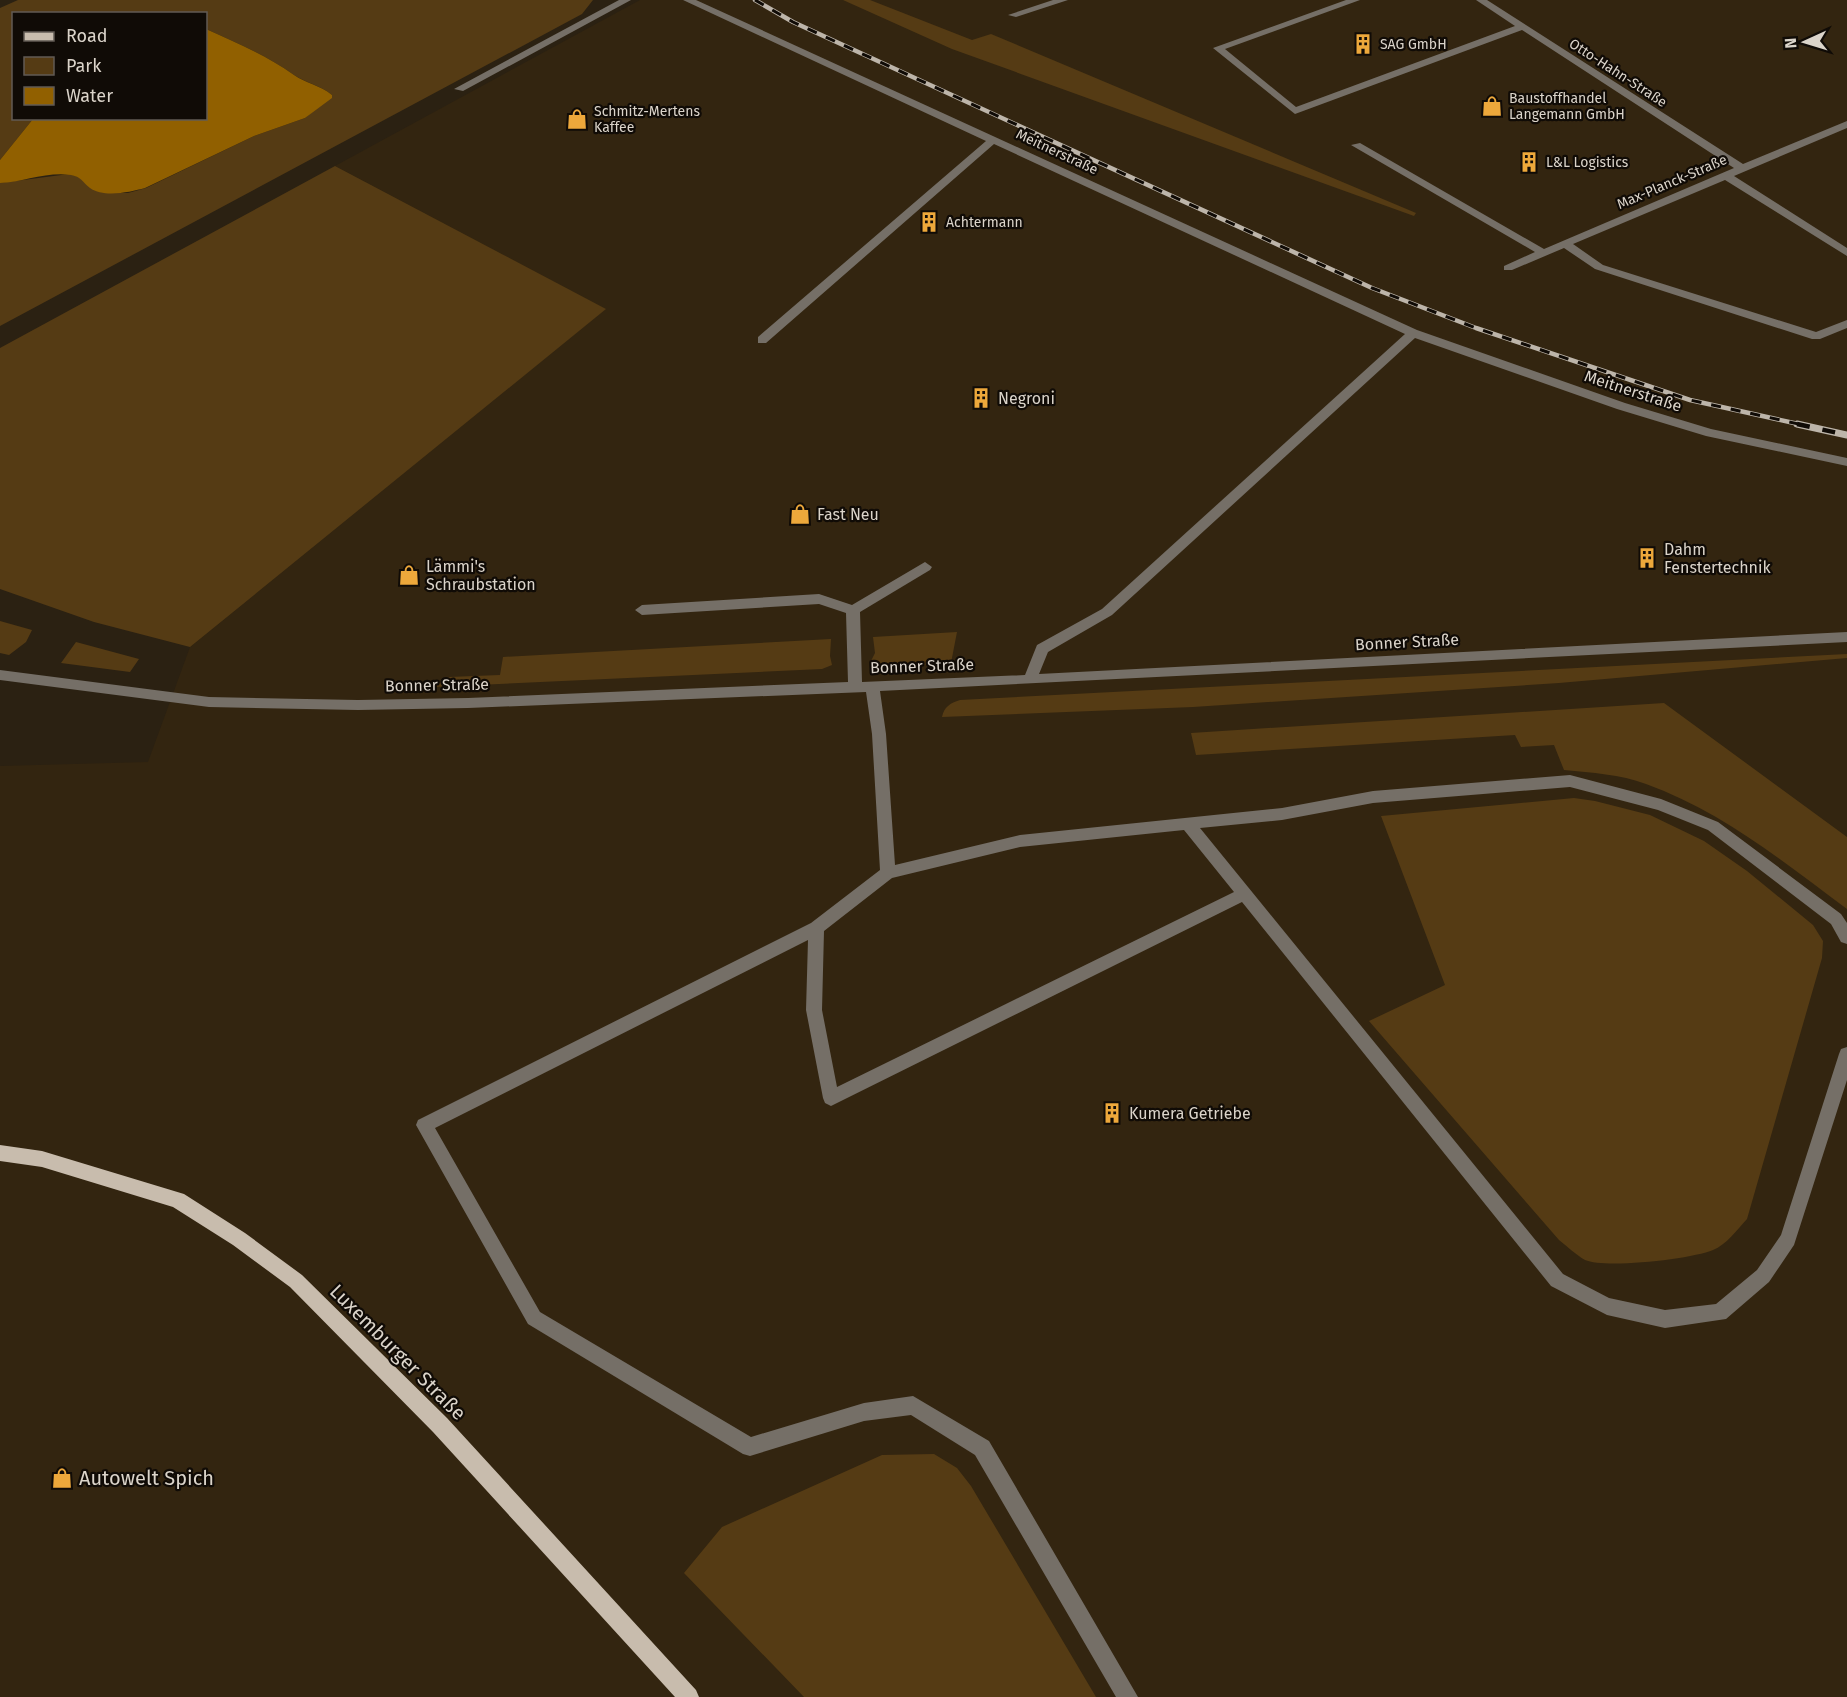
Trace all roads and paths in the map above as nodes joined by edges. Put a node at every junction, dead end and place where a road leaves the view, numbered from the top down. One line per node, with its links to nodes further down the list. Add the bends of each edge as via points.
1 (626, 0): 8 (street)
2 (688, 0): 10 (street, Meitnerstraße)
3 (1063, 0): 6 (street)
4 (1355, 0): 7 (street, via 1218,48 1295,111)
5 (1481, 0): 7 (street, Otto-Hahn-Straße)
6 (1013, 15)
7 (1522, 27): 12 (street, Otto-Hahn-Straße)
8 (459, 89)
9 (1847, 124): 12 (street, Max-Planck-Straße)
10 (993, 140): 19 (street, Meitnerstraße); 20 (street)
11 (1356, 145): 15 (street)
12 (1741, 168): 13 (street, Max-Planck-Straße)
13 (1725, 175): 14 (street, Max-Planck-Straße); 16 (street)
14 (1565, 244): 15 (street, Max-Planck-Straße); 18 (street, via 1599,267 1816,336)
15 (1544, 253): 17 (street, Max-Planck-Straße)
16 (1847, 254)
17 (1508, 268)
18 (1847, 324)
19 (1413, 333): 21 (street, Meitnerstraße, via 1710,433); 27 (street, via 1107,612 1042,649)
20 (762, 340)
21 (1847, 462)
22 (925, 567): 24 (street)
23 (642, 610): 24 (street, via 819,600)
24 (853, 610): 28 (street)
25 (1847, 637): 27 (street, Bonner Straße)
26 (0, 675): 28 (street, Bonner Straße, via 176,699 357,705 583,700)
27 (1030, 680): 28 (street, Bonner Straße)
28 (863, 687): 30 (street, via 879,734)
29 (1188, 824): 30 (street, via 1020,842); 31 (street); 33 (street, via 1282,814 1373,798 1570,781 1661,805 1713,826 1836,919)
30 (888, 873): 32 (street)
31 (1244, 894): 32 (street, via 831,1098 814,1010); 34 (street, via 1557,1280 1607,1306 1665,1319 1720,1312 1764,1276 1788,1239)
32 (816, 928): 37 (street, via 424,1125 534,1318 750,1447 864,1413 913,1405 982,1448)
33 (1847, 938)
34 (1847, 1054)
35 (0, 1153): 36 (main road, Luxemburger Straße, via 52,1162 178,1200 296,1281 440,1425)
36 (689, 1697)
37 (1128, 1697)

